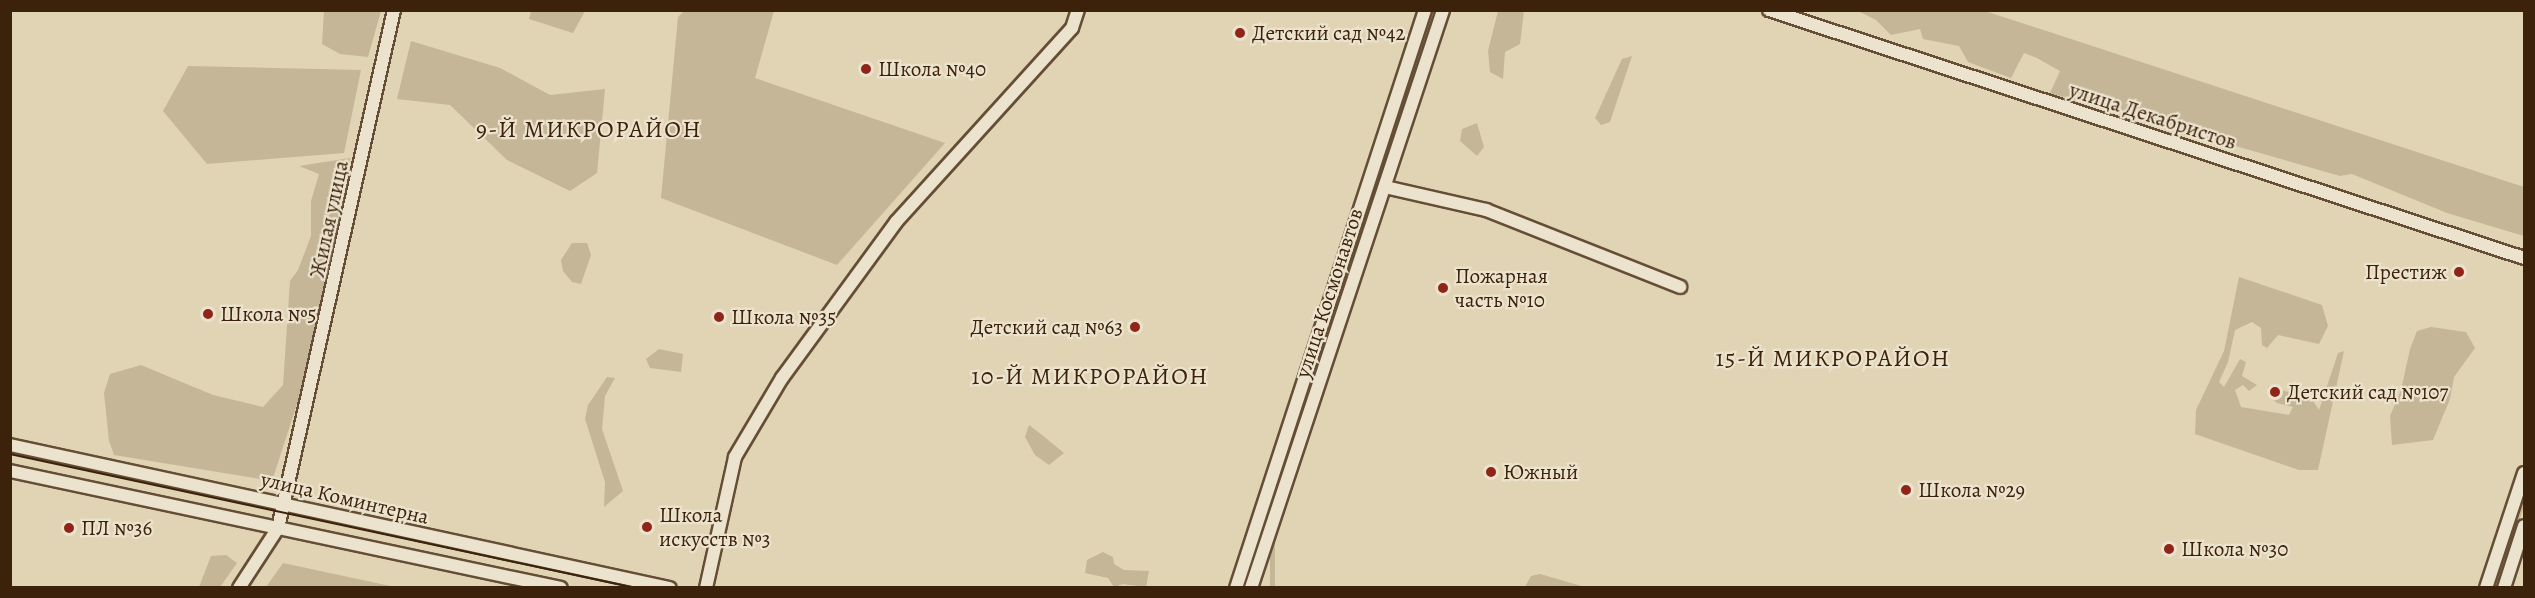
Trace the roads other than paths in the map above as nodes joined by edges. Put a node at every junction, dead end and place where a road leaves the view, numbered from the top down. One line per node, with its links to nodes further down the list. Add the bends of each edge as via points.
1 (394, 10): 14 (street, Жилая улица)
2 (1078, 10): 20 (street, via 1072,28 896,222 782,378 735,457)
3 (1425, 10): 12 (street, улица Космонавтов)
4 (1443, 10): 6 (street, улица Космонавтов)
5 (1769, 10): 7 (street, улица Декабристов)
6 (1385, 187): 8 (street, via 1486,210); 13 (street, улица Космонавтов)
7 (2524, 258)
8 (1680, 287)
9 (10, 445): 14 (street, улица Коминтерна)
10 (10, 471): 16 (street, улица Коминтерна)
11 (2524, 473): 23 (street)
12 (1270, 483): 13 (street); 21 (street, улица Космонавтов)
13 (1287, 489): 22 (street, улица Космонавтов)
14 (284, 505): 16 (street, Жилая улица); 19 (street, улица Коминтерна)
15 (2524, 526): 24 (street)
16 (278, 528): 17 (street, Жилая улица); 18 (street, улица Коминтерна)
17 (239, 588)
18 (561, 588)
19 (670, 588)
20 (706, 588)
21 (1236, 588)
22 (1251, 588)
23 (2486, 588)
24 (2504, 588)

